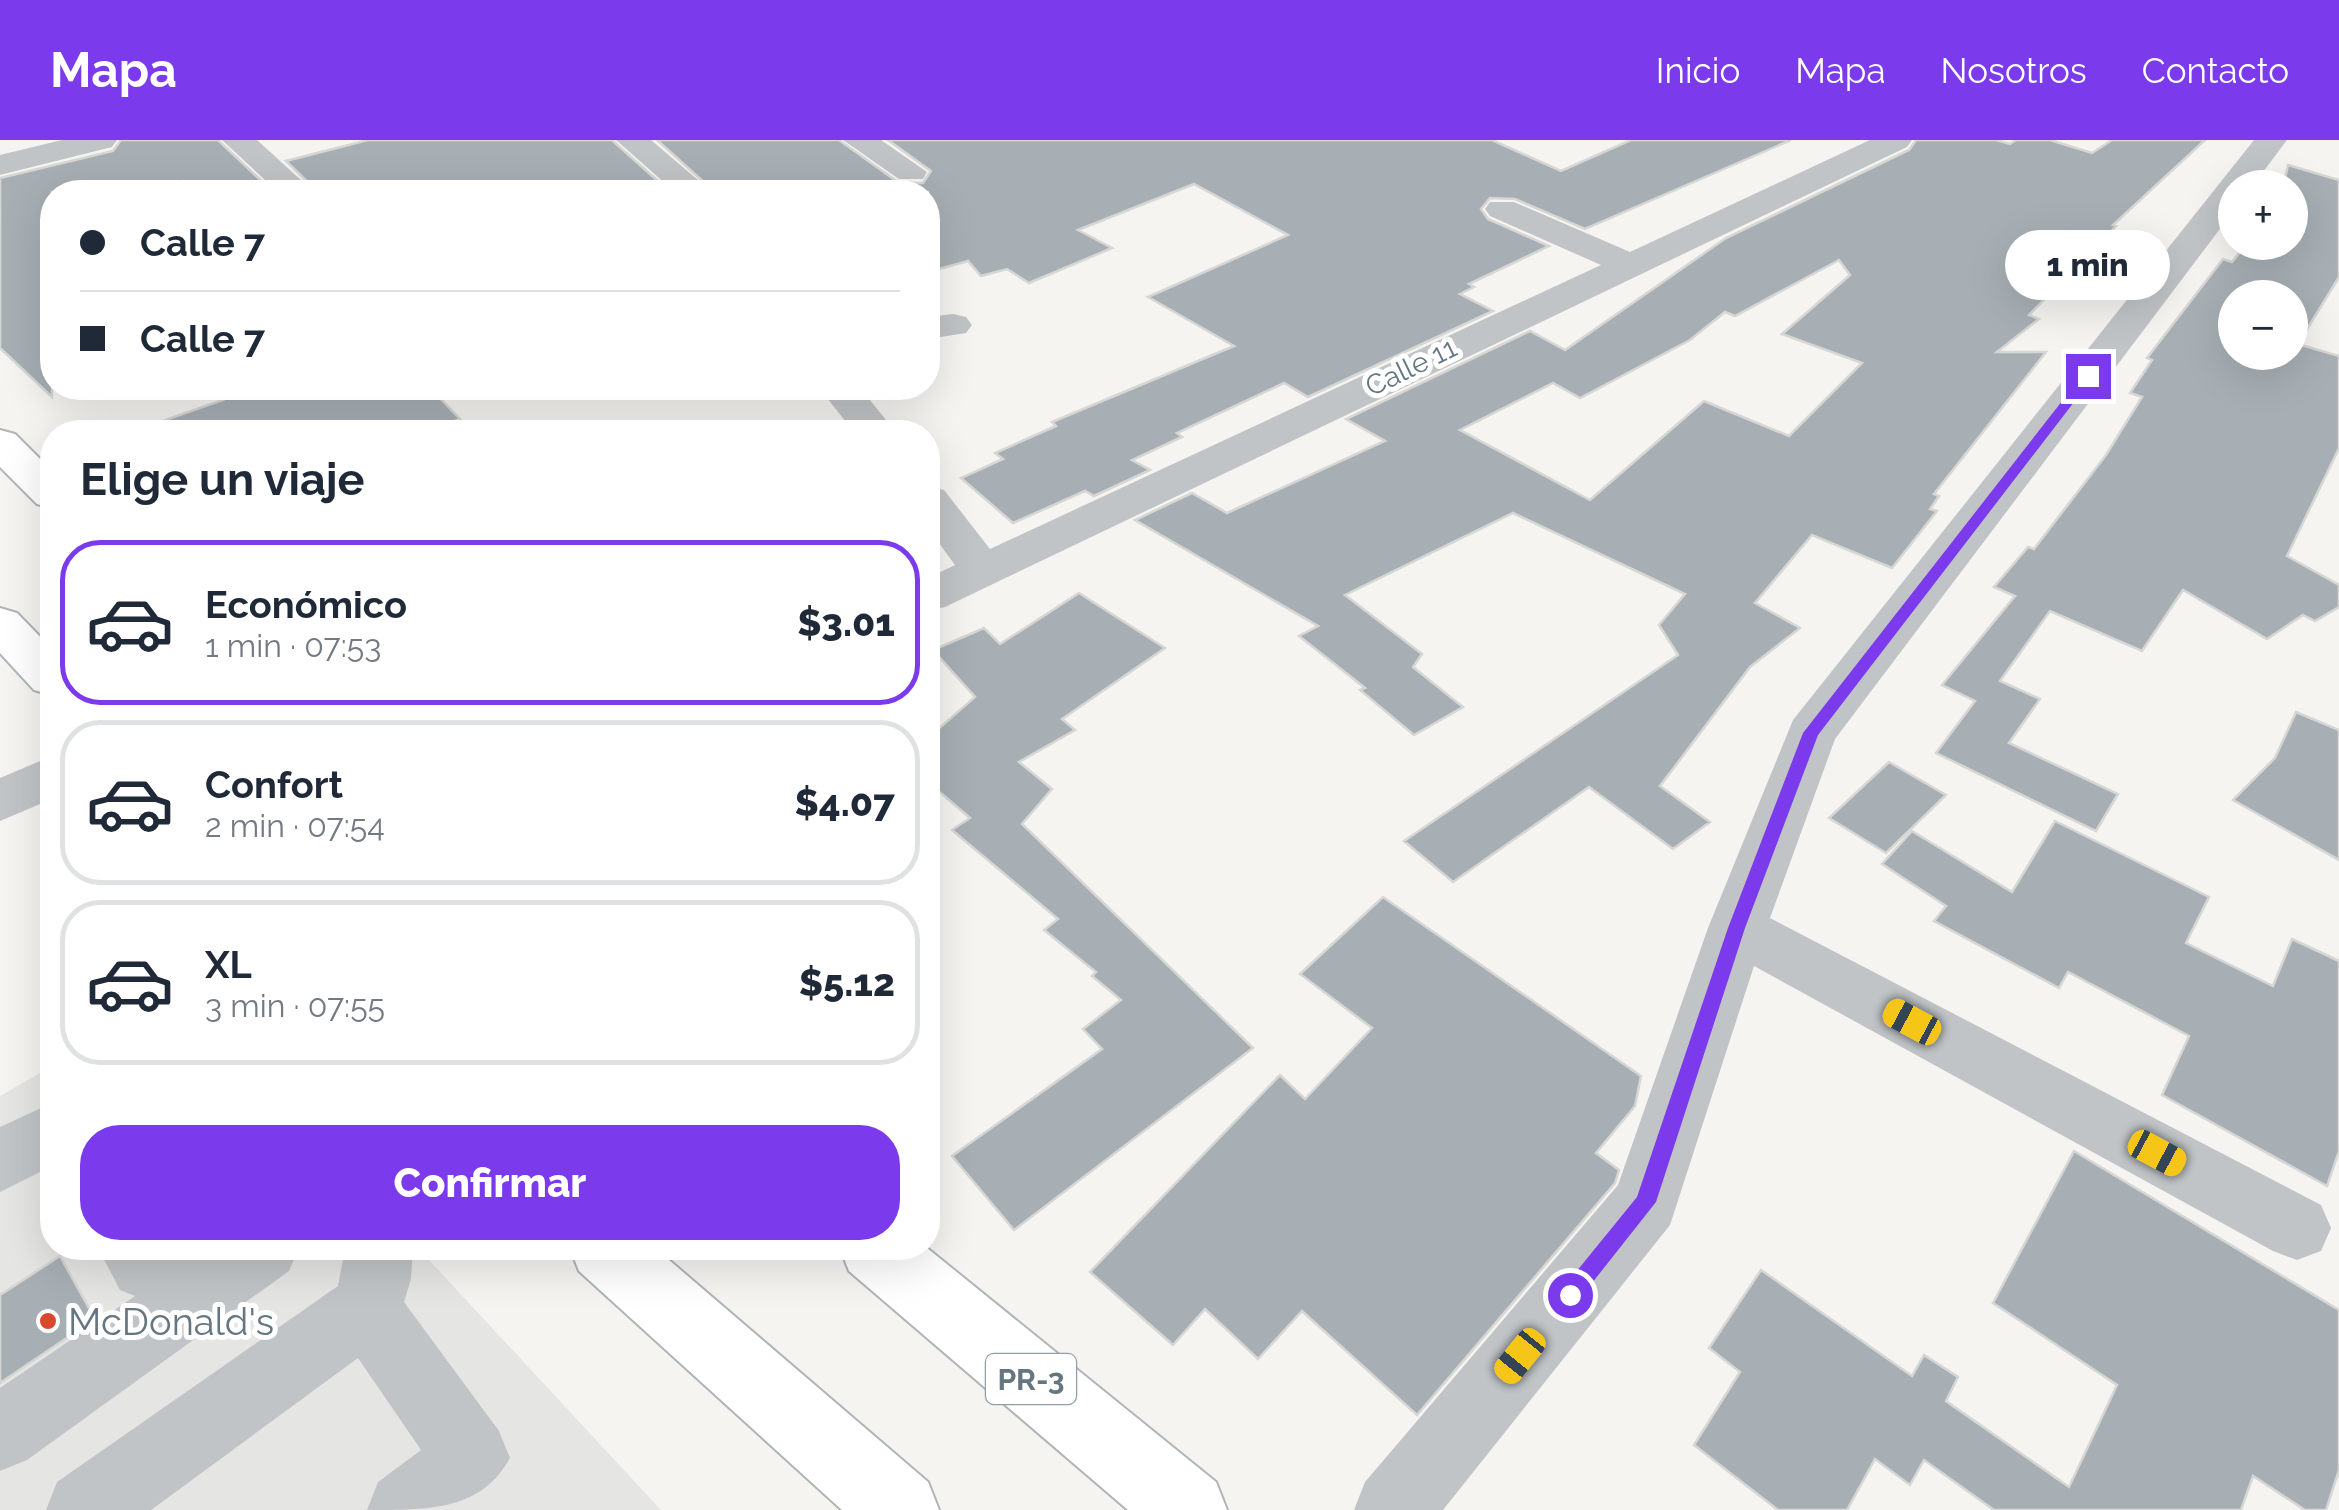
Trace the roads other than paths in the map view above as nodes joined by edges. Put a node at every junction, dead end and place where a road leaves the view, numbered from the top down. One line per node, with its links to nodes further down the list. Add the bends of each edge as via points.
1 (101, 140): 7 (street, via 47,168)
2 (238, 140): 9 (street)
3 (632, 140): 10 (street)
4 (859, 140): 8 (street)
5 (1896, 140): 12 (street, Calle 11)
6 (2271, 140): 24 (street, via 1811,733)
7 (0, 166)
8 (911, 172)
9 (283, 180)
10 (681, 180)
11 (1502, 209): 12 (street)
12 (1630, 265): 18 (street, Calle 11)
13 (849, 400): 14 (street)
14 (865, 420)
15 (0, 443): 16 (highway)
16 (40, 483)
17 (940, 515): 18 (street)
18 (982, 569): 19 (street, Calle 11)
19 (940, 590)
20 (0, 624): 21 (highway)
21 (40, 666)
22 (40, 782): 23 (street)
23 (0, 801)
24 (1737, 928): 27 (street); 37 (street, via 1646,1202)
25 (40, 1139): 26 (street)
26 (0, 1162)
27 (2297, 1228)
28 (247, 1260): 32 (street)
29 (618, 1260): 35 (highway)
30 (888, 1260): 36 (highway, PR-3)
31 (372, 1278): 33 (street); 34 (street, via 472,1458)
32 (0, 1433)
33 (86, 1510)
34 (406, 1510)
35 (900, 1510)
36 (1188, 1510)
37 (1394, 1510)

